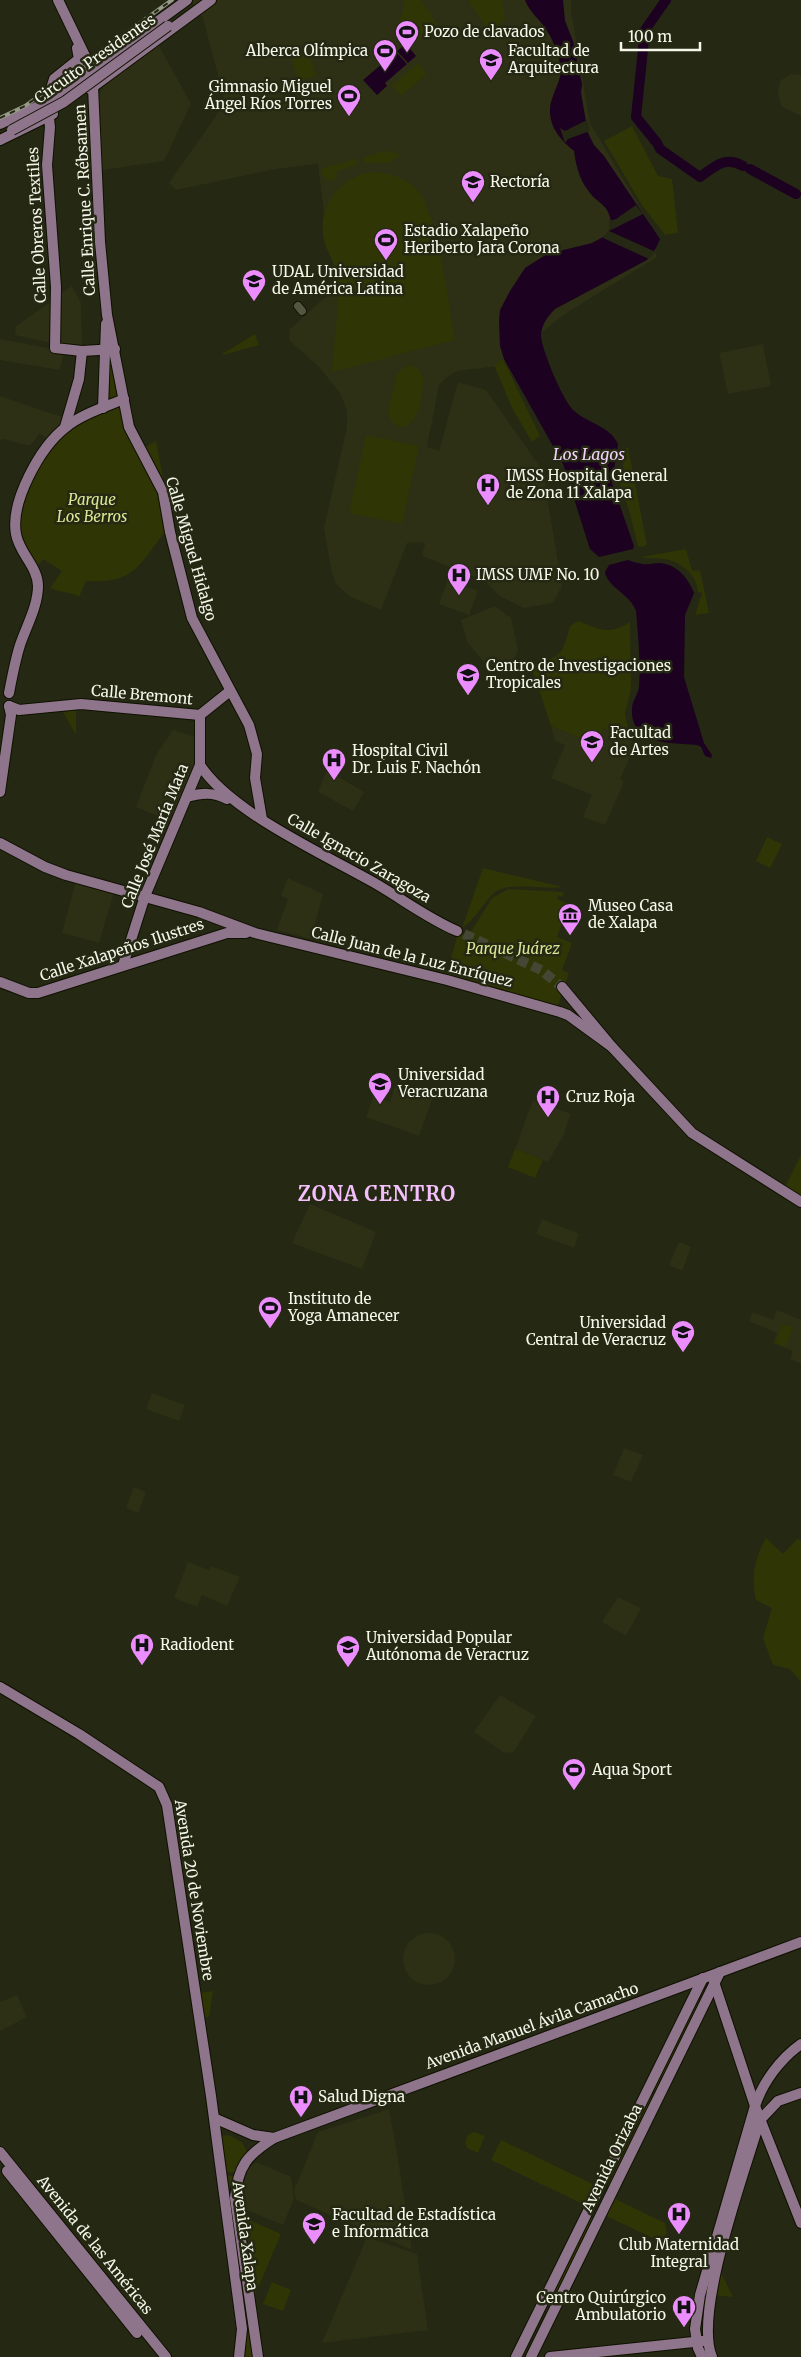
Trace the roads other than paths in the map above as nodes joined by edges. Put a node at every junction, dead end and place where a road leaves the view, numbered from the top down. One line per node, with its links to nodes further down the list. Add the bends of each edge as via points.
1 (53, 0): 12 (main road, via 80,57)
2 (58, 0): 11 (main road, Calle Enrique C. Rébsamen)
3 (187, 0): 7 (main road)
4 (194, 0): 19 (main road, Circuito Presidentes, via 62,98)
5 (203, 0): 19 (main road, Circuito Presidentes, bridge, via 64,102)
6 (211, 0): 9 (main road)
7 (147, 30): 8 (main road); 9 (main road, via 147,39)
8 (131, 42): 10 (main road, via 139,45); 11 (main road)
9 (156, 42): 10 (main road)
10 (139, 54): 14 (main road)
11 (90, 72): 13 (main road); 14 (main road, Calle Enrique C. Rébsamen)
12 (54, 79): 13 (street); 15 (main road)
13 (75, 82): 14 (main road, via 86,81); 15 (main road)
14 (93, 87): 17 (main road); 22 (main road, Calle Enrique C. Rébsamen, via 100,242)
15 (47, 102): 16 (main road); 17 (main road, Calle Obreros Textiles)
16 (27, 112): 18 (main road, via 38,116); 19 (main road)
17 (48, 117): 18 (main road); 24 (main road, Calle Obreros Textiles, via 46,166 56,287 56,348)
18 (33, 125): 21 (main road)
19 (5, 127): 20 (main road, Circuito Presidentes)
20 (0, 134)
21 (0, 140)
22 (107, 315): 23 (main road, Calle Enrique C. Rébsamen); 25 (main road, Calle Enrique C. Rébsamen)
23 (115, 349): 25 (main road); 26 (main road, Calle Enrique C. Rébsamen)
24 (82, 350): 25 (main road); 28 (main road, via 79,379)
25 (104, 350): 27 (main road, Calle Enrique C. Rébsamen)
26 (124, 399): 27 (main road); 29 (main road, Calle Miguel Hidalgo, via 129,427 162,492 192,618)
27 (103, 408): 28 (main road)
28 (65, 427): 30 (main road, via 29,475 15,516 20,547 37,577 38,585 36,601 15,660)
29 (230, 692): 32 (main road); 37 (main road, Calle Miguel Hidalgo, via 255,741 255,778)
30 (9, 693): 31 (street)
31 (4, 707): 32 (main road, Calle Bremont, via 19,710 81,704); 34 (main road, via 11,715)
32 (200, 716): 33 (main road, Calle José María Mata)
33 (200, 765): 35 (main road, Calle José María Mata); 36 (main road, Calle Ignacio Zaragoza, via 216,785)
34 (0, 792)
35 (186, 797): 36 (main road, Calle Ignacio Zaragoza, via 217,794); 39 (main road, Calle José María Mata)
36 (246, 808): 37 (main road, Calle Ignacio Zaragoza)
37 (262, 819): 40 (main road, Calle Ignacio Zaragoza, via 440,924)
38 (0, 843): 39 (main road, via 45,867)
39 (145, 896): 41 (main road); 42 (main road, Calle José María Mata)
40 (462, 932)
41 (255, 933): 42 (main road, Calle Xalapeños Ilustres, via 226,933); 45 (main road, Calle Juan de la Luz Enríquez, via 447,980 560,1012)
42 (123, 965): 43 (main road, Calle Xalapeños Ilustres, via 38,993 29,993)
43 (0, 982)
44 (565, 989): 45 (main road)
45 (612, 1047): 46 (main road, via 692,1133)
46 (801, 1202)
47 (0, 1687): 54 (main road, Avenida 20 de Noviembre, via 159,1786 166,1805)
48 (801, 1942): 49 (main road, Avenida Manuel Ávila Camacho)
49 (712, 1978): 50 (main road, Avenida Orizaba); 51 (main road, Avenida Orizaba); 55 (main road); 60 (main road, Avenida Manuel Ávila Camacho)
50 (695, 1995): 51 (main road); 68 (main road, Avenida Orizaba)
51 (706, 2003): 69 (main road, Avenida Orizaba)
52 (801, 2044): 55 (main road, via 771,2075)
53 (801, 2093): 57 (main road, via 778,2101)
54 (211, 2096): 56 (main road, Avenida 20 de Noviembre); 58 (main road, Avenida 20 de Noviembre, via 217,2110)
55 (754, 2106): 57 (main road); 70 (main road, via 700,2295 695,2323)
56 (214, 2118): 58 (main road); 61 (main road, Avenida Xalapa)
57 (760, 2120): 67 (main road); 70 (main road, via 719,2262)
58 (234, 2128): 59 (main road); 61 (main road)
59 (245, 2132): 60 (main road); 63 (main road, via 253,2142)
60 (274, 2138): 63 (main road, Avenida Manuel Ávila Camacho)
61 (217, 2140): 66 (main road, Avenida Xalapa)
62 (0, 2152): 72 (main road, Avenida de las Américas)
63 (253, 2152): 65 (main road, Avenida Xalapa)
64 (0, 2162): 71 (main road, Avenida de las Américas)
65 (240, 2172): 66 (main road); 74 (main road, Avenida Xalapa, via 236,2198)
66 (221, 2174): 73 (main road, Avenida Xalapa, via 242,2329)
67 (801, 2223)
68 (548, 2290): 69 (street); 75 (main road, Avenida Orizaba)
69 (559, 2297): 76 (main road, Avenida Orizaba)
70 (702, 2341): 77 (main road); 78 (main road); 79 (main road)
71 (158, 2357)
72 (166, 2357)
73 (239, 2357)
74 (258, 2357)
75 (516, 2357)
76 (531, 2357)
77 (550, 2357)
78 (702, 2357)
79 (712, 2357)

